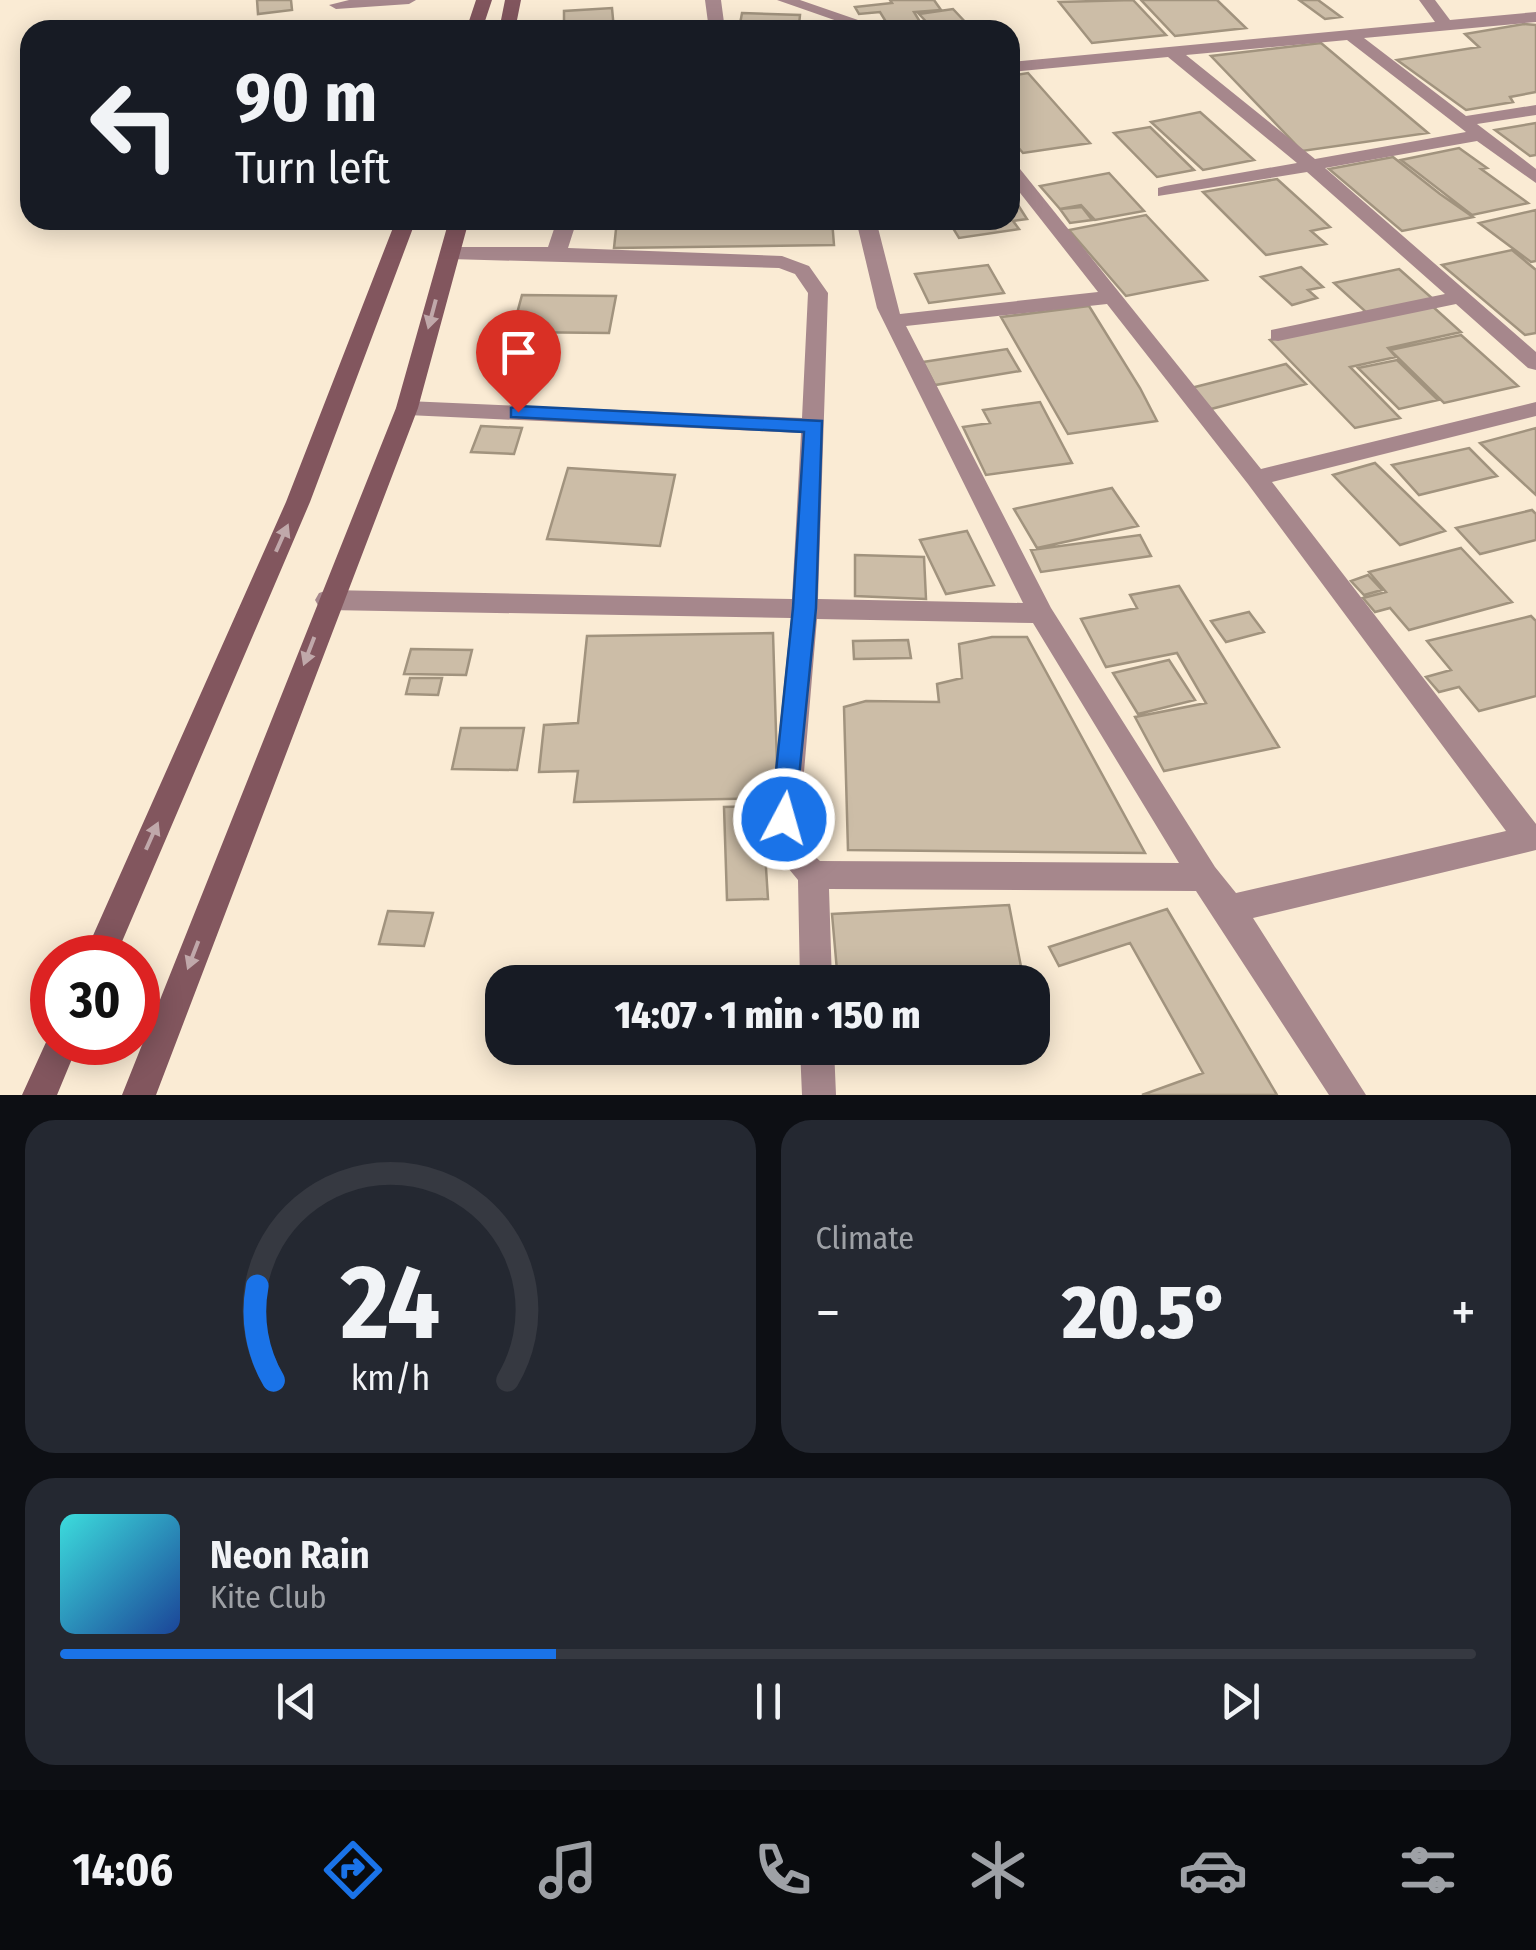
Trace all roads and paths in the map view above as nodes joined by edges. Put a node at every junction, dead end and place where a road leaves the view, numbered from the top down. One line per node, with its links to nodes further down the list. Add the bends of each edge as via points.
1 (409, 0): 4 (lane)
2 (786, 0): 5 (street)
3 (1427, 0): 8 (street)
4 (336, 5)
5 (818, 5): 7 (street)
6 (1536, 17): 8 (street)
7 (854, 20)
8 (1446, 27): 9 (street)
9 (1353, 37): 10 (street); 13 (street)
10 (1172, 53): 11 (street); 15 (street)
11 (1020, 66)
12 (1536, 110): 13 (street)
13 (1460, 122): 14 (street)
14 (1479, 135): 15 (street); 16 (street)
15 (1308, 163): 18 (street); 25 (street)
16 (1536, 178)
17 (1020, 181): 26 (street)
18 (1165, 192)
19 (402, 230): 41 (main road, one-way to 19, via 298,502)
20 (456, 230): 24 (main road)
21 (564, 230): 23 (street)
22 (869, 230): 27 (street)
23 (556, 253): 24 (street); 32 (street, via 782,262 802,270 818,293)
24 (450, 254): 30 (main road, one-way to 30)
25 (1461, 297): 28 (street); 29 (street)
26 (1113, 298): 27 (street); 33 (street)
27 (893, 321): 36 (street)
28 (1278, 335)
29 (1536, 363)
30 (407, 408): 32 (street); 34 (main road)
31 (1536, 409): 33 (street)
32 (815, 426): 35 (street)
33 (1256, 478): 37 (street)
34 (328, 600): 35 (street); 46 (main road, one-way to 46)
35 (804, 608): 36 (street); 38 (street, via 784,819 794,856)
36 (1040, 613): 39 (street)
37 (1533, 838): 40 (street)
38 (813, 876): 39 (street); 42 (street)
39 (1204, 878): 40 (street)
40 (1229, 909): 48 (street)
41 (109, 935)
42 (816, 965)
43 (52, 1065): 45 (main road)
44 (818, 1065): 47 (street)
45 (39, 1095)
46 (139, 1095)
47 (819, 1095)
48 (1349, 1095)

